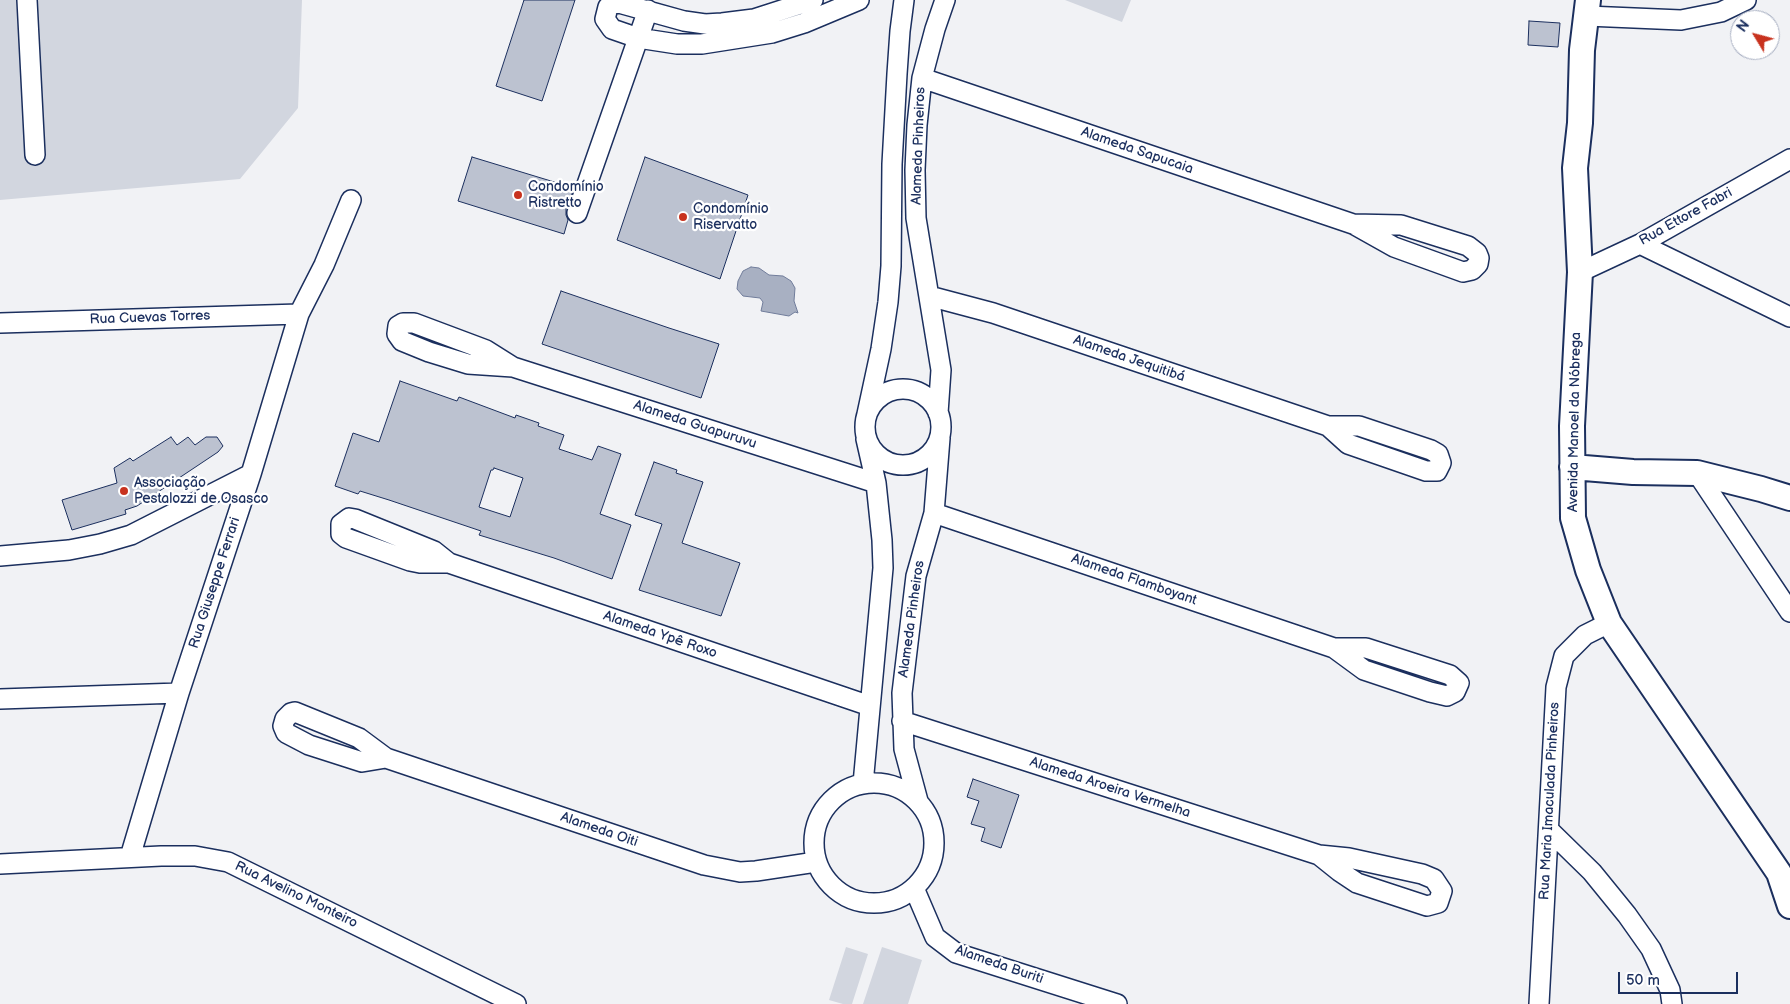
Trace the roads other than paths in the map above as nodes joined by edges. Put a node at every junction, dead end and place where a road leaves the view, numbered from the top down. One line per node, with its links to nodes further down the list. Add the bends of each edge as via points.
1 (27, 0): 13 (street)
2 (813, 0): 9 (street, via 740,22 705,24)
3 (859, 0): 11 (street, via 772,33 702,44)
4 (904, 0): 26 (street, Alameda Pinheiros, via 892,164 888,302)
5 (945, 0): 12 (street, Alameda Pinheiros)
6 (1746, 0): 7 (street, via 1721,12 1681,20)
7 (1588, 8): 19 (main road, Avenida Manoel da Nóbrega, via 1582,50 1575,168)
8 (648, 10): 9 (street); 10 (street); 10 (street, via 618,3 612,4 606,12 605,19 612,28)
9 (684, 21): 11 (street)
10 (638, 38): 11 (street); 16 (street)
11 (677, 44)
12 (922, 78): 17 (street, Alameda Sapucaia); 20 (street, Alameda Pinheiros, via 915,170 916,218)
13 (36, 155)
14 (1790, 160): 18 (street, Rua Ettore Fabri)
15 (351, 200): 21 (street, Rua Giuseppe Ferrari)
16 (577, 213)
17 (1353, 224): 17 (street, Alameda Sapucaia, via 1394,247 1462,272 1472,270 1478,264 1477,253 1468,246 1401,225)
18 (1640, 244): 19 (street, Rua Ettore Fabri); 22 (street)
19 (1580, 272): 30 (main road, Avenida Manoel da Nóbrega)
20 (929, 296): 25 (street, Alameda Pinheiros, via 941,370); 27 (street, Alameda Jequitibá, via 993,313)
21 (299, 314): 23 (street, Rua Cuevas Torres); 32 (street, Rua Giuseppe Ferrari)
22 (1790, 317)
23 (0, 323)
24 (513, 367): 24 (street, Alameda Guapuruvu, via 486,350 414,323 398,326 397,334 402,341 429,352 468,364); 33 (street, Alameda Guapuruvu)
25 (938, 413): 26 (street, via 932,402 921,393 896,389 883,394); 28 (street)
26 (867, 414): 29 (street)
27 (1328, 426): 27 (street, Alameda Jequitibá, via 1348,444 1426,471 1437,470 1441,463 1438,454 1431,450 1359,426)
28 (940, 438): 29 (street, via 926,457 903,465 891,464 881,458); 35 (street, Alameda Pinheiros)
29 (866, 439): 33 (street)
30 (1572, 467): 31 (main road); 39 (main road, Avenida Manoel da Nóbrega, via 1573,518 1588,570)
31 (1697, 473): 34 (main road); 38 (street)
32 (251, 474): 36 (street, via 131,535 68,550); 41 (street, Rua Giuseppe Ferrari)
33 (876, 483): 43 (street, via 883,568)
34 (1790, 498)
35 (934, 513): 40 (street, Alameda Flamboyant); 44 (street, Alameda Pinheiros, via 916,576 903,672)
36 (0, 556)
37 (449, 563): 37 (street, Alameda Ypê Roxo, via 434,551 355,519 349,518 341,524 341,534 357,542 410,561); 43 (street, Alameda Ypê Roxo)
38 (1790, 612)
39 (1610, 623): 48 (street, Rua Maria Imaculada Pinheiros, via 1585,635 1564,656 1556,687); 53 (main road, Avenida Manoel da Nóbrega)
40 (1334, 648): 40 (street, Alameda Flamboyant, via 1364,670 1430,692 1447,696 1455,692 1459,683 1450,676 1366,648)
41 (179, 693): 42 (street); 50 (street, Rua Giuseppe Ferrari)
42 (0, 699)
43 (870, 706): 46 (street)
44 (902, 721): 47 (street, Alameda Pinheiros, via 904,749); 49 (street, Alameda Aroeira Vermelha)
45 (386, 758): 45 (street, Alameda Oiti, via 359,738 295,712 285,719 286,733 309,745 362,762); 51 (street, Alameda Oiti, via 722,870 756,871)
46 (863, 784): 47 (street, via 883,783 902,789); 51 (street, via 844,790 828,804 818,821 814,841)
47 (918, 801): 54 (street, via 929,817 934,836 933,855 926,873)
48 (1549, 830): 58 (street, Rua Maria Imaculada Pinheiros); 59 (street, via 1592,872 1627,915 1651,949 1670,990)
49 (1319, 855): 49 (street, Alameda Aroeira Vermelha, via 1357,882 1428,906 1438,903 1442,891 1434,879 1422,874)
50 (130, 857): 52 (street, Rua Avelino Monteiro); 56 (street, Rua Avelino Monteiro, via 195,856 235,865)
51 (816, 862): 54 (street, via 840,893 858,901 878,904 897,899)
52 (0, 864)
53 (1784, 871): 55 (main road, Avenida Manoel da Nóbrega)
54 (914, 888): 57 (street, Alameda Buriti, via 935,937 956,952)
55 (1790, 906)
56 (516, 1004)
57 (1117, 1004)
58 (1539, 1004)
59 (1672, 1004)

